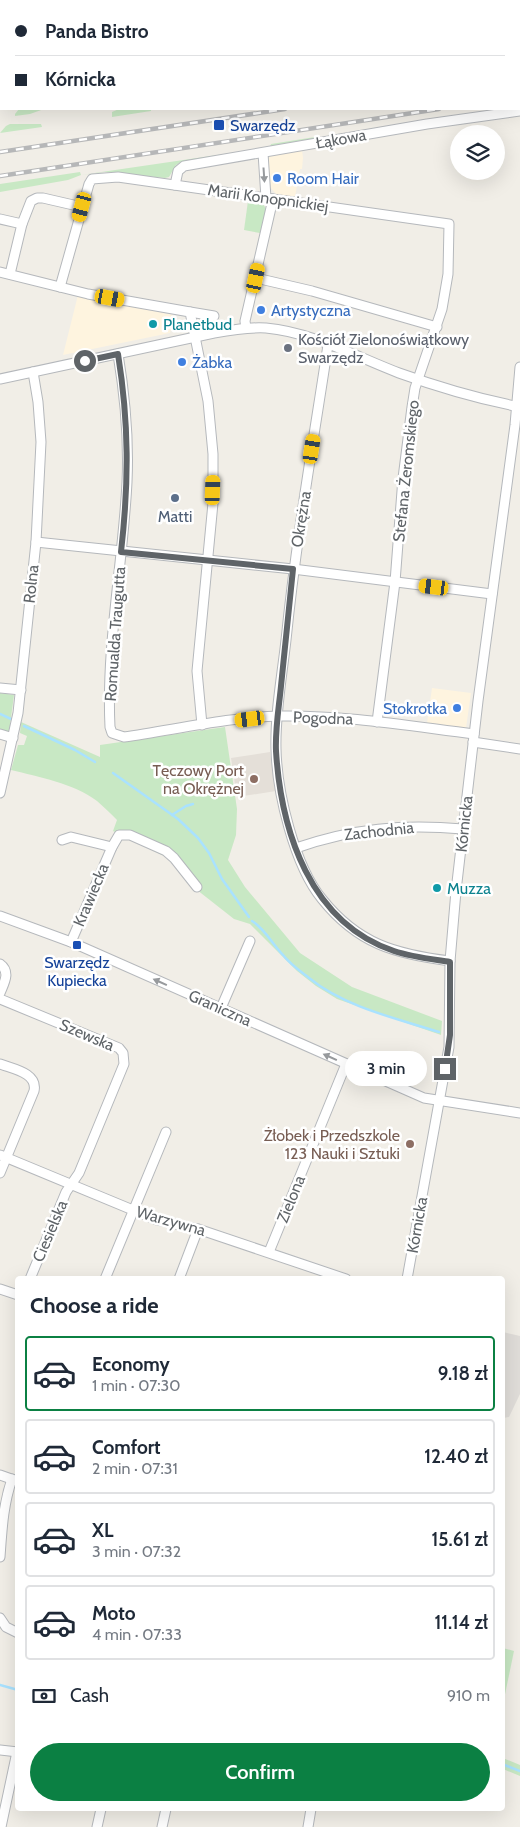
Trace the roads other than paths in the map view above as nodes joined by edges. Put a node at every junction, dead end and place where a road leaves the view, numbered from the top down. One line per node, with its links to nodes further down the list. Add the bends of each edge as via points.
1 (520, 111): 2 (street, Łąkowa)
2 (262, 153): 3 (street, Łąkowa, via 184,166 178,171); 4 (street, one-way to 4)
3 (175, 185): 4 (street, Marii Konopnickiej); 5 (street, Marii Konopnickiej, via 106,177 92,179)
4 (269, 198): 8 (street, Marii Konopnickiej); 11 (street)
5 (82, 207): 7 (street, via 36,198 28,204); 12 (street)
6 (0, 219): 7 (street)
7 (22, 224): 10 (street)
8 (449, 224): 15 (street, Stefana Żeromskiego, via 448,274)
9 (0, 272): 10 (street)
10 (10, 274): 12 (street)
11 (256, 278): 15 (street); 16 (street)
12 (60, 287): 13 (street)
13 (190, 312): 14 (street); 17 (street)
14 (214, 316)
15 (436, 327): 23 (street, Stefana Żeromskiego)
16 (246, 328): 17 (street); 18 (street, via 280,330)
17 (194, 337): 19 (street); 27 (street, via 208,401 213,454 213,503)
18 (328, 344): 23 (street); 28 (street, Okrężna)
19 (118, 354): 21 (street); 26 (street, Romualda Traugutta, via 128,454)
20 (520, 367): 24 (street, Kórnicka)
21 (33, 372): 22 (street); 25 (street, Rolna, via 41,455)
22 (0, 379)
23 (418, 379): 24 (street); 29 (street, Stefana Żeromskiego, via 408,433)
24 (519, 407): 30 (street, Kórnicka)
25 (36, 542): 26 (street); 32 (street, Rolna)
26 (121, 552): 27 (street); 37 (street, Romualda Traugutta, via 109,677 110,727)
27 (207, 560): 28 (street); 35 (street, via 197,671)
28 (293, 569): 29 (street); 33 (street, Okrężna)
29 (395, 582): 30 (street); 34 (street, Stefana Żeromskiego)
30 (492, 594): 39 (street, Kórnicka)
31 (0, 688): 32 (street)
32 (21, 690): 38 (street, Rolna)
33 (278, 716): 34 (street, Pogodna); 35 (street, Pogodna); 45 (street, Okrężna, via 277,761)
34 (377, 722): 39 (street, Pogodna)
35 (202, 725): 37 (street, Pogodna, via 124,737)
36 (0, 734): 38 (street)
37 (114, 735)
38 (13, 738): 41 (street, Rolna)
39 (473, 738): 40 (street, Pogodna); 42 (street, Kórnicka)
40 (520, 749)
41 (0, 793)
42 (463, 829): 45 (street, Zachodnia, via 391,827 338,835); 50 (street, Kórnicka)
43 (62, 840): 44 (street, Krawiecka, via 71,836)
44 (112, 847): 46 (street, Krawiecka, via 122,834 137,837 166,851); 49 (street, Krawiecka)
45 (296, 848): 50 (street, Okrężna, via 315,889 348,925 394,951)
46 (197, 887)
47 (0, 916): 49 (street, Graniczna)
48 (250, 941): 54 (street)
49 (71, 942): 54 (street, Graniczna, one-way to 49)
50 (450, 962): 57 (street, Kórnicka, via 449,1047)
51 (0, 964): 52 (street, via 6,974)
52 (0, 993)
53 (0, 1000): 62 (street, Szewska, via 119,1048 123,1054 124,1064 79,1173)
54 (221, 1008): 56 (street, Graniczna, one-way to 54)
55 (0, 1064): 60 (street, via 28,1075 35,1085)
56 (346, 1064): 57 (street, Graniczna, via 424,1098); 65 (street, Zielona)
57 (439, 1100): 58 (street, Graniczna); 70 (street, Kórnicka)
58 (520, 1113)
59 (166, 1132): 63 (street)
60 (3, 1157): 61 (street); 62 (street, Warzywna)
61 (0, 1173)
62 (71, 1185): 63 (street, Warzywna); 66 (street, Ciesielska)
63 (133, 1210): 64 (street, Warzywna, via 157,1220); 67 (street)
64 (198, 1229): 65 (street, Warzywna); 68 (street)
65 (269, 1252): 69 (street, Warzywna)
66 (31, 1276)
67 (106, 1276)
68 (179, 1276)
69 (330, 1276)
70 (408, 1276)
71 (0, 1289): 72 (street)
72 (15, 1294)
73 (0, 1475): 74 (street)
74 (15, 1480): 75 (street, via 5,1499)
75 (0, 1557)
76 (0, 1618): 77 (street)
77 (15, 1631)
78 (0, 1750): 79 (street)
79 (15, 1752)
80 (15, 1761): 84 (street)
81 (101, 1811): 85 (street)
82 (166, 1811): 86 (street)
83 (311, 1811): 87 (street)
84 (1, 1827)
85 (97, 1827)
86 (162, 1827)
87 (308, 1827)

